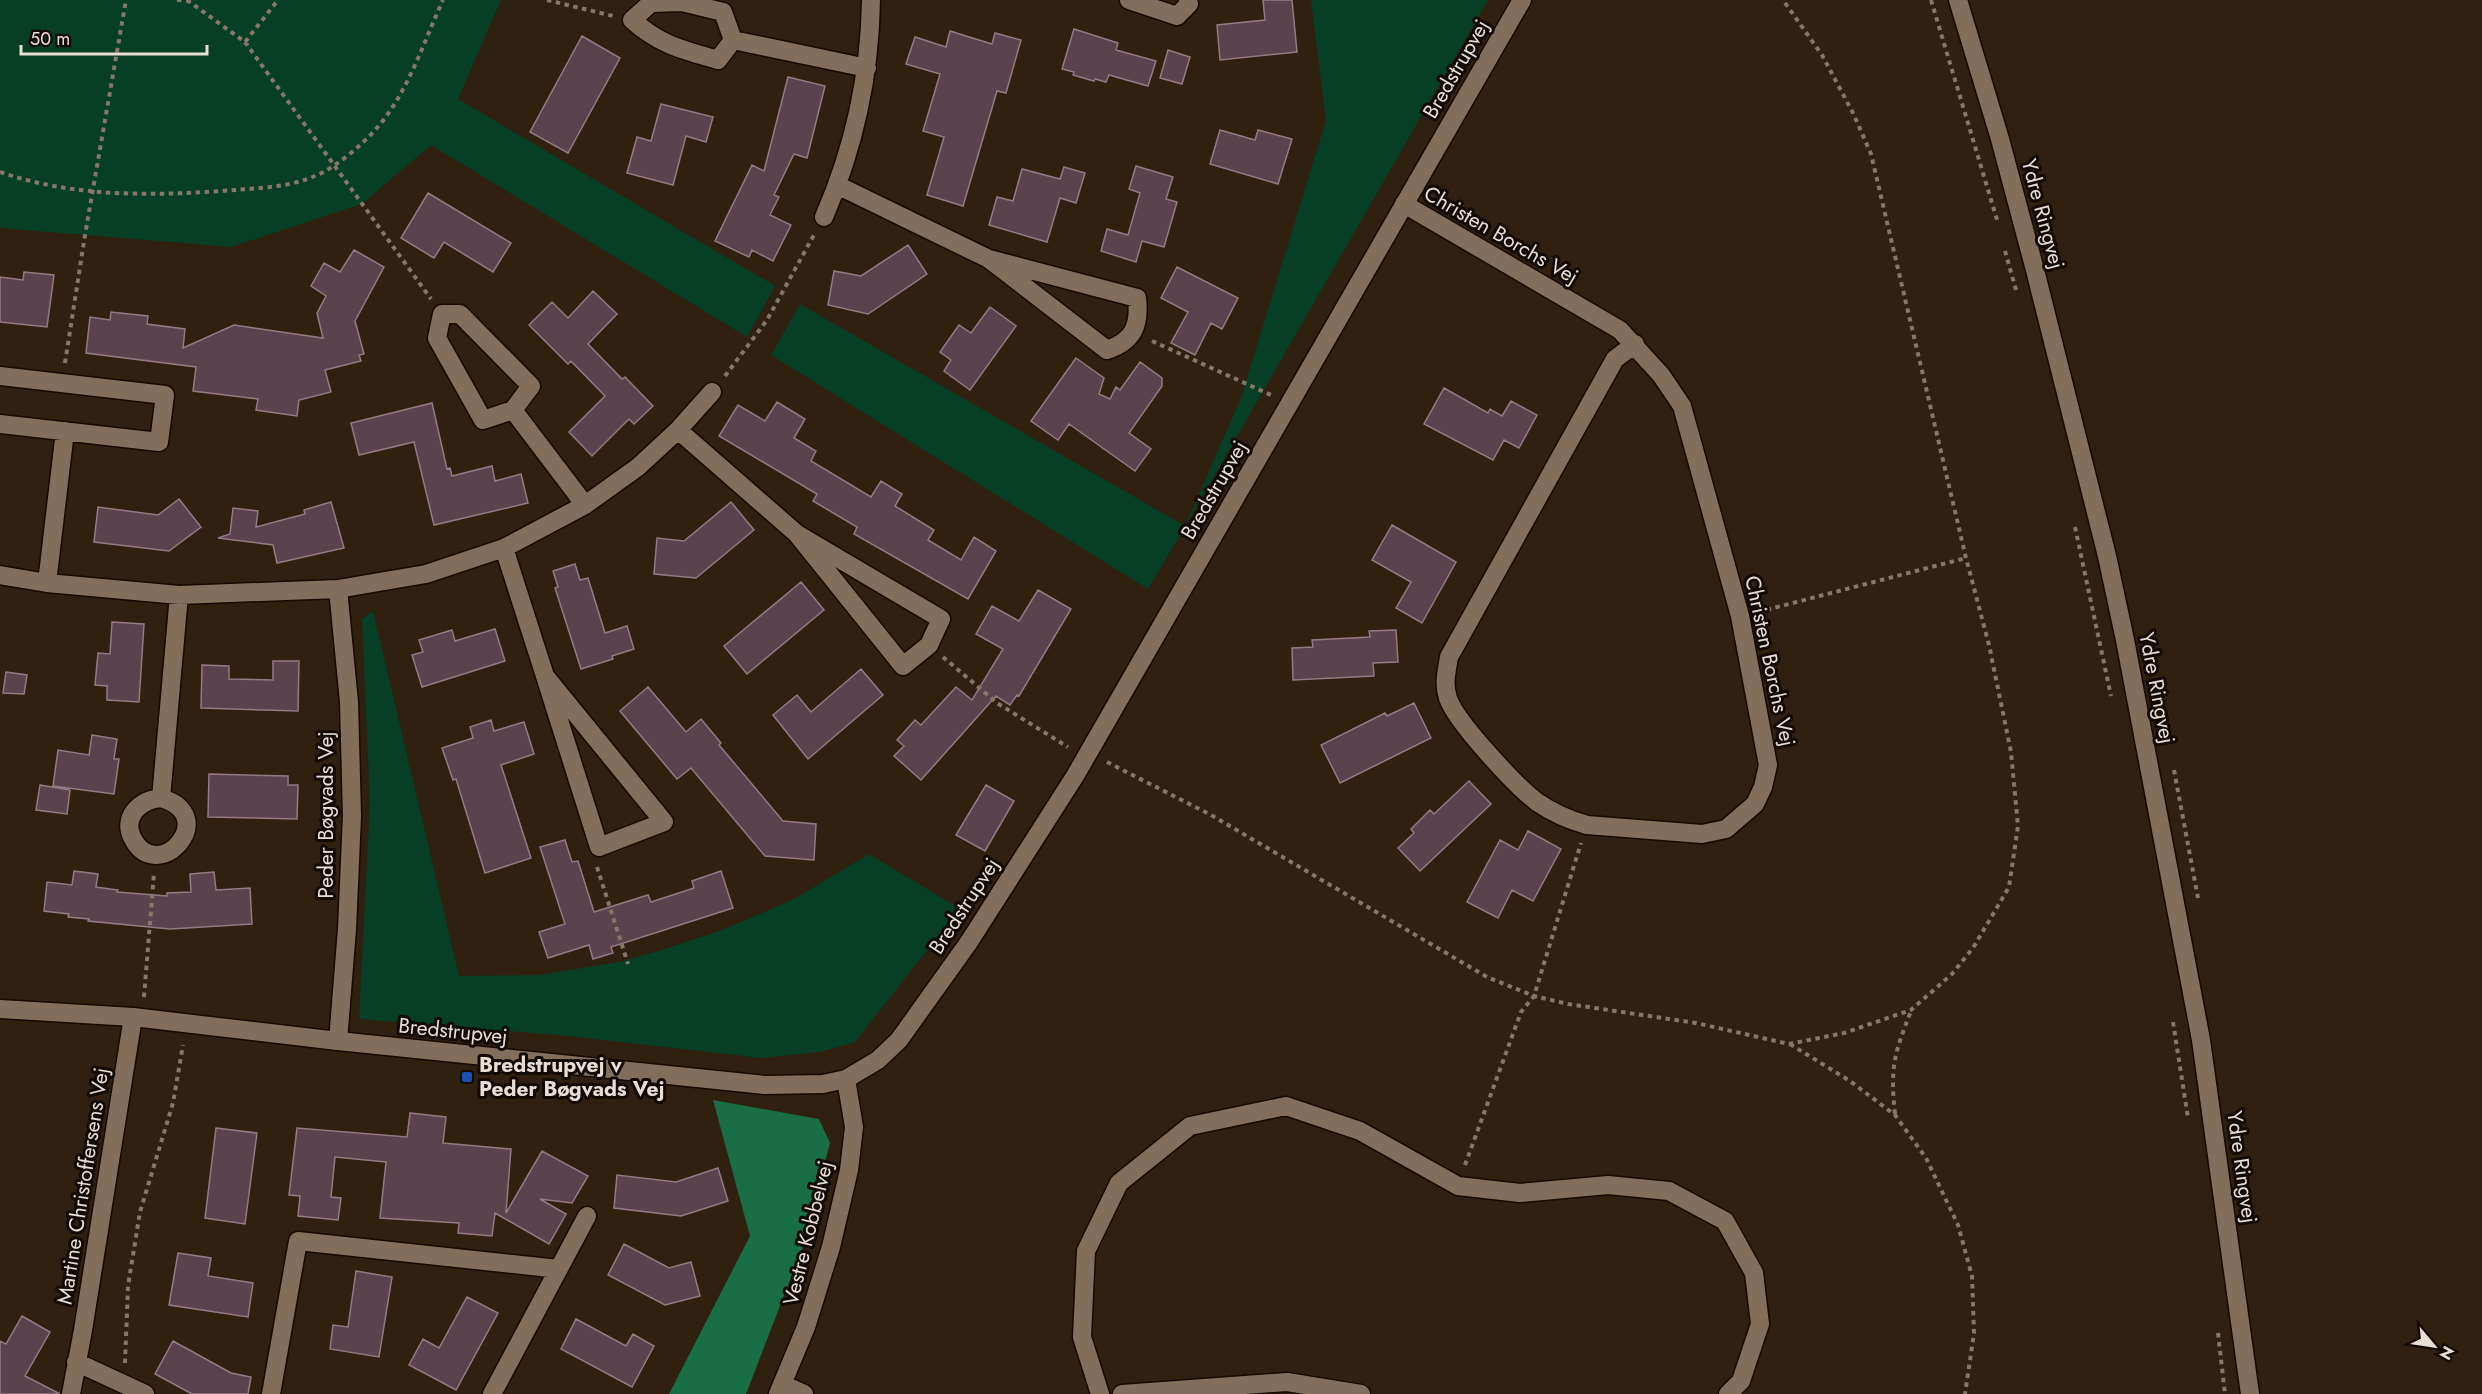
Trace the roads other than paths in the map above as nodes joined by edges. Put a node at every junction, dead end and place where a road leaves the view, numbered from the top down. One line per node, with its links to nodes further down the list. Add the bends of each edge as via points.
1 (871, 0): 7 (street)
2 (1129, 0): 3 (street, via 1178,16)
3 (1188, 0)
4 (1522, 0): 9 (street, Bredstrupvej)
5 (1958, 1): 45 (street, Ydre Ringvej, via 2036,270 2125,640 2201,1040)
6 (733, 40): 6 (street, via 723,12 682,2 651,3 632,21 649,36 717,60); 7 (street)
7 (867, 68): 8 (street, via 854,132)
8 (837, 185): 10 (street); 11 (street)
9 (1404, 204): 12 (street, Christen Borchs Vej, via 1620,330); 31 (street, Bredstrupvej, via 1069,786 969,942 899,1040 878,1060)
10 (824, 217)
11 (989, 259): 11 (street, via 1107,350 1122,345 1132,332 1139,316 1137,298)
12 (1635, 344): 12 (street, Christen Borchs Vej, via 1615,359 1449,657 1445,679 1448,698 1460,720 1523,790 1554,813 1587,825 1702,834 1726,829 1755,804 1768,765 1740,616 1682,406)
13 (0, 376): 18 (street, via 165,395 159,442)
14 (712, 392): 17 (street)
15 (513, 410): 15 (street, via 531,386 460,315 442,314 437,338 483,420); 19 (street)
16 (0, 424): 18 (street)
17 (678, 430): 19 (street, via 638,467); 20 (street)
18 (65, 431): 23 (street)
19 (585, 505): 21 (street)
20 (797, 534): 20 (street, via 941,619 929,645 903,666)
21 (504, 548): 24 (street, via 426,574); 26 (street)
22 (0, 575): 23 (street)
23 (47, 583): 25 (street)
24 (338, 589): 25 (street); 30 (street, Peder Bøgvads Vej, via 349,702 352,816)
25 (179, 595): 27 (street)
26 (545, 676): 26 (street, via 664,822 599,847)
27 (161, 798): 27 (street, via 140,804 130,824 130,835 136,844 155,855 176,848 187,829 180,808)
28 (0, 1009): 29 (street, Bredstrupvej)
29 (138, 1011): 30 (street, Bredstrupvej, via 187,1024); 34 (street, Martine Christoffersens Vej)
30 (338, 1041): 31 (street, Bredstrupvej, via 765,1085 823,1084)
31 (846, 1079): 35 (street, Vestre Kobbelvej, via 854,1127 849,1170 809,1317)
32 (587, 1216): 33 (street)
33 (559, 1269): 38 (street, via 298,1241); 39 (street)
34 (76, 1362): 36 (street, Martine Christoffersens Vej); 37 (street)
35 (780, 1389): 40 (street)
36 (71, 1394)
37 (145, 1394)
38 (272, 1394)
39 (492, 1394)
40 (804, 1394)
41 (1100, 1394): 44 (street, via 1082,1337 1086,1251 1119,1183 1190,1126 1286,1106 1360,1131 1458,1186 1520,1193 1608,1185 1668,1191 1725,1221 1754,1273 1760,1324 1741,1381)
42 (1122, 1394): 43 (street, via 1287,1382)
43 (1361, 1394)
44 (1728, 1394)
45 (2250, 1394)

